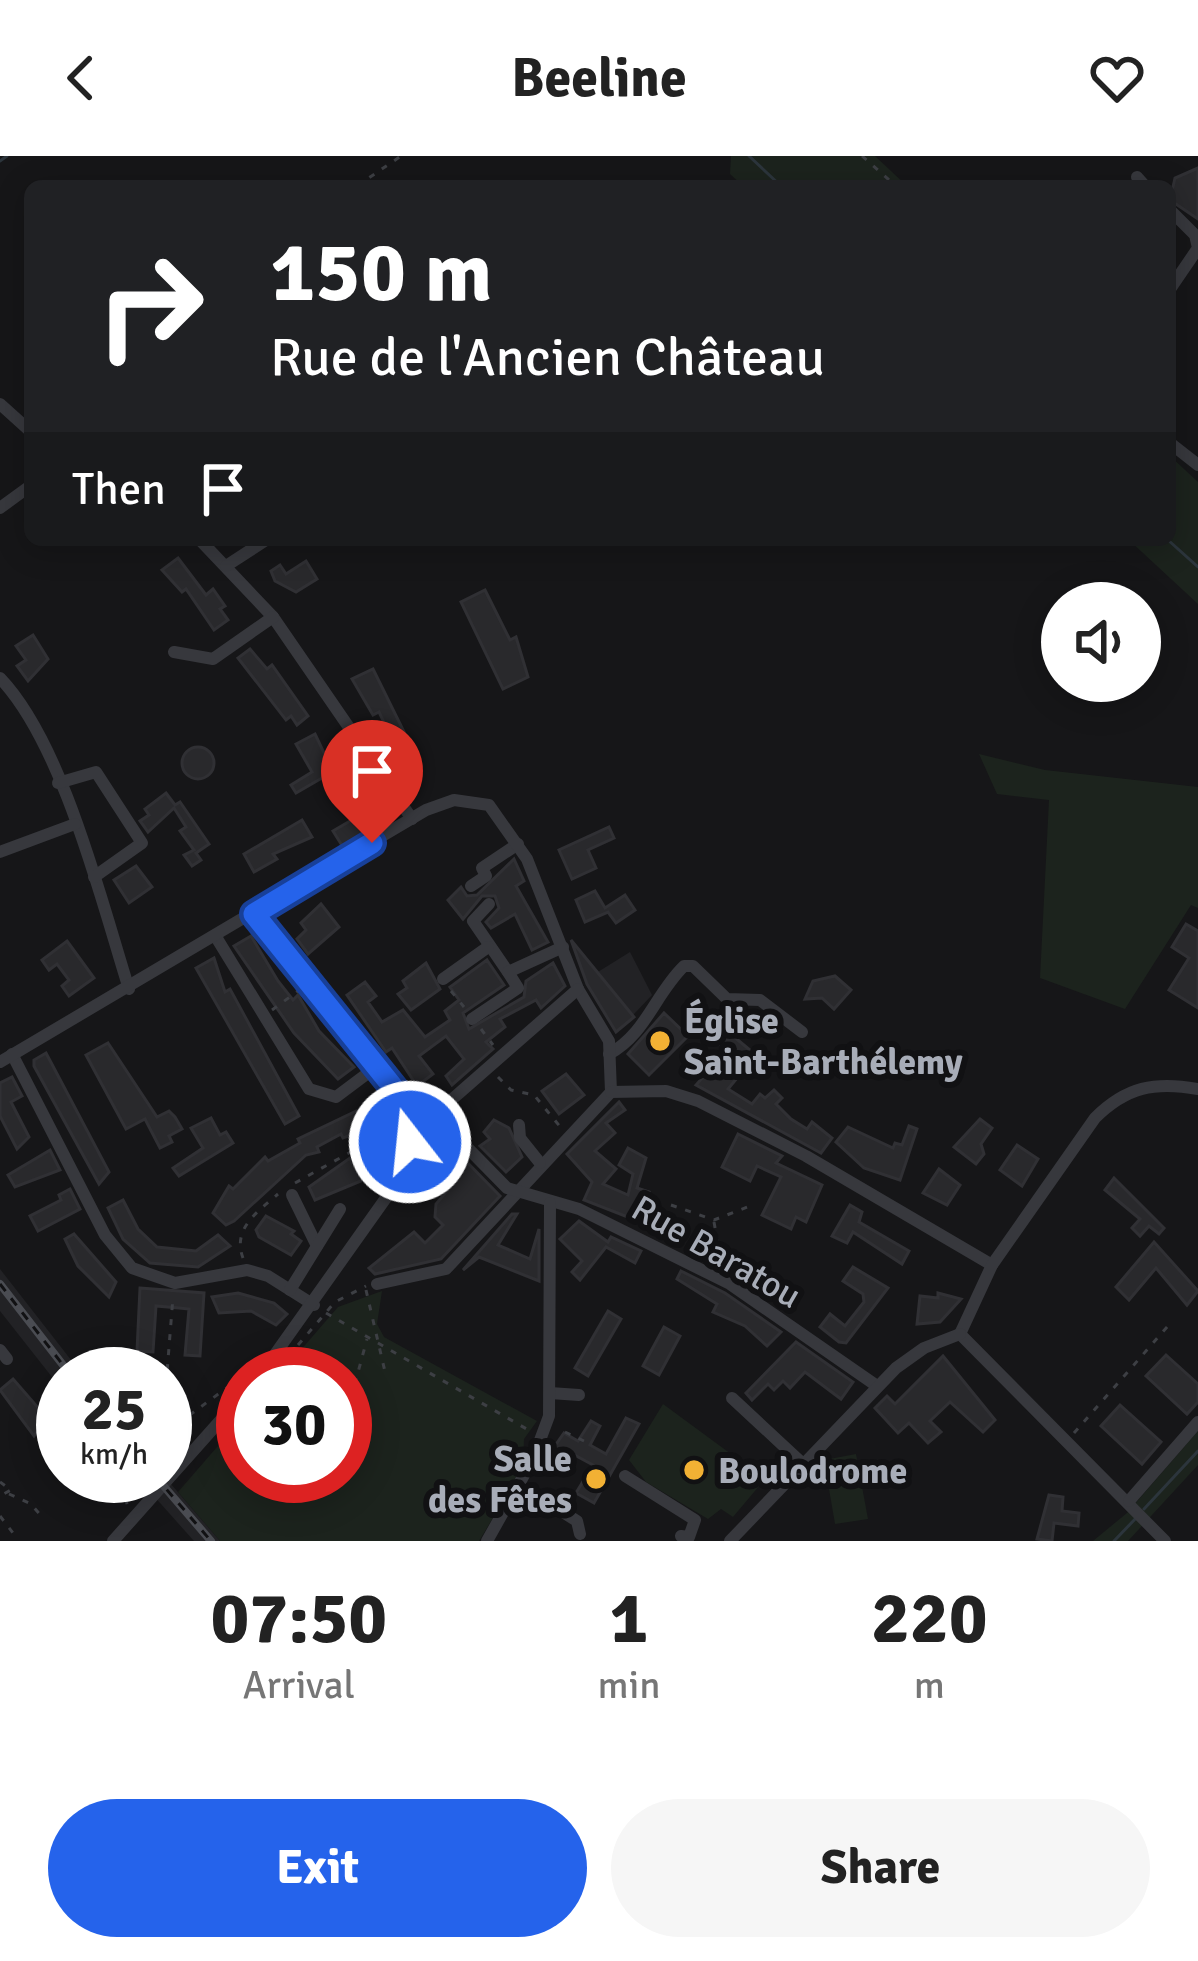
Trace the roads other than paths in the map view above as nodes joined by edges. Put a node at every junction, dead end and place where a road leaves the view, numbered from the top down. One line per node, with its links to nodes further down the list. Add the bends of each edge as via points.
1 (1176, 216): 2 (street, via 1198,248)
2 (1176, 280)
3 (0, 404): 4 (street)
4 (24, 426)
5 (206, 546): 7 (street)
6 (257, 546): 7 (street)
7 (226, 566): 8 (street)
8 (273, 617): 9 (street, via 213,658); 12 (street)
9 (174, 652)
10 (0, 678): 11 (street, via 20,699)
11 (58, 783): 13 (street); 16 (street, via 96,772 142,843)
12 (412, 819): 14 (street, via 475,799 500,816); 19 (street)
13 (75, 824): 15 (street); 16 (street)
14 (518, 844): 17 (street, via 482,868 486,876); 22 (street)
15 (0, 852)
16 (94, 877): 25 (street)
17 (471, 886)
18 (489, 904): 21 (street, via 473,921)
19 (254, 914): 20 (street); 31 (street)
20 (216, 938): 25 (street); 31 (street, via 309,1089 336,1097)
21 (488, 947): 23 (street); 24 (street)
22 (563, 947): 23 (street); 26 (street)
23 (508, 972): 27 (street, via 518,988)
24 (442, 980)
25 (129, 988): 30 (street)
26 (578, 989): 29 (street); 34 (street)
27 (472, 1018)
28 (802, 1032): 29 (street, via 760,1000 727,999 684,966 641,1028)
29 (609, 1054): 33 (street)
30 (6, 1058): 47 (street, via 132,1268 175,1283 248,1270)
31 (376, 1067): 35 (street)
32 (1198, 1088): 45 (street, via 1154,1084 1117,1098)
33 (611, 1092): 39 (street); 45 (street, via 666,1091 698,1101)
34 (441, 1109): 35 (street); 37 (street)
35 (413, 1112): 38 (street, via 406,1130)
36 (519, 1125): 39 (street)
37 (453, 1133): 38 (street, via 440,1150); 40 (street)
38 (420, 1150): 48 (street, via 358,1234)
39 (540, 1163): 40 (street)
40 (517, 1193): 42 (street, Rue Baratou); 46 (street, via 446,1269)
41 (292, 1195): 44 (street)
42 (550, 1203): 51 (street, Rue Baratou, via 656,1239); 52 (street)
43 (340, 1209): 44 (street)
44 (317, 1246): 47 (street)
45 (992, 1265): 49 (street)
46 (371, 1285)
47 (290, 1290): 48 (street)
48 (319, 1308): 50 (street)
49 (960, 1334): 51 (street, via 924,1348); 60 (street)
50 (285, 1347)
51 (877, 1386): 57 (street)
52 (550, 1393): 53 (street); 64 (street, via 532,1460)
53 (579, 1395)
54 (732, 1398): 57 (street)
55 (1198, 1422): 60 (street)
56 (216, 1425): 63 (street)
57 (804, 1465): 65 (street)
58 (626, 1476): 62 (street, via 695,1520 689,1537)
59 (538, 1497): 61 (street, via 577,1521)
60 (1132, 1504): 66 (street)
61 (580, 1534)
62 (681, 1536)
63 (113, 1541)
64 (487, 1541)
65 (730, 1541)
66 (1165, 1541)

